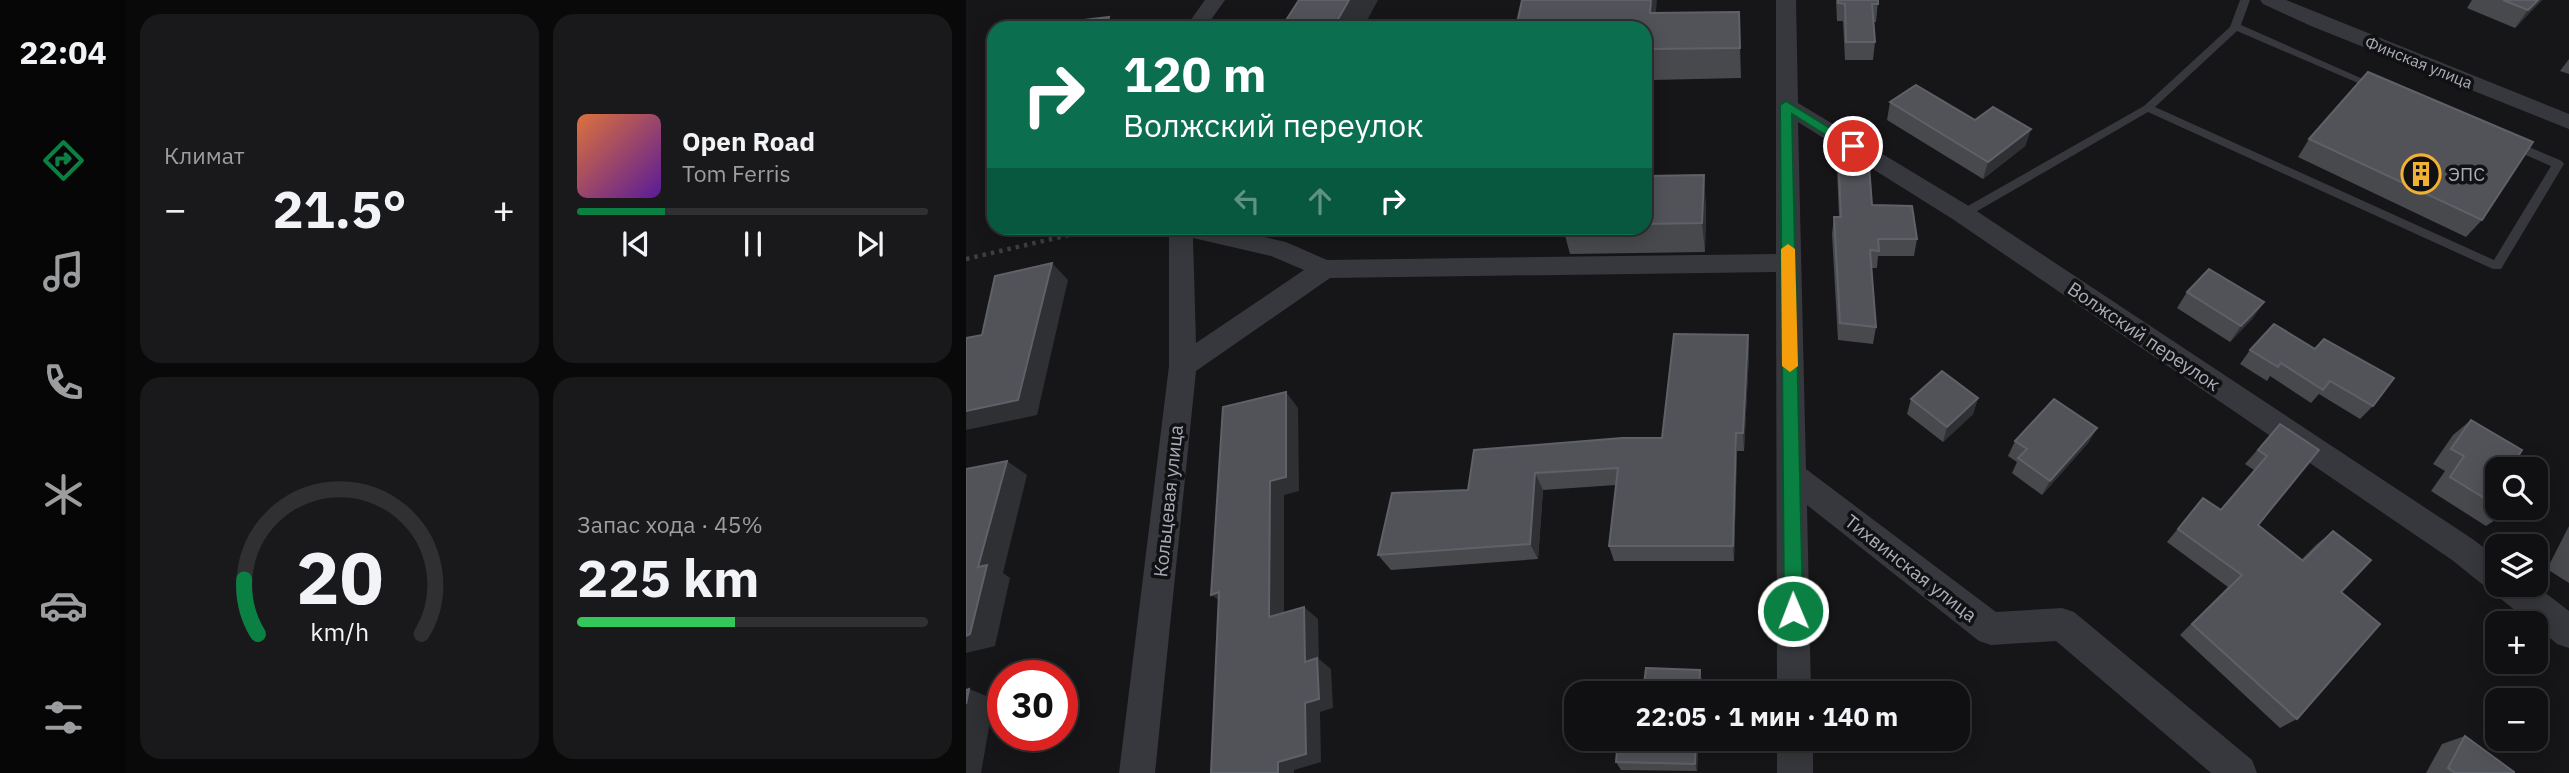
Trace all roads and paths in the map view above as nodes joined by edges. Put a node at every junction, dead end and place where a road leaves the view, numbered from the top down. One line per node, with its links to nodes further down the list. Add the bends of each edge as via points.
1 (1214, 0): 5 (street)
2 (1786, 0): 8 (street)
3 (2245, 0): 6 (lane)
4 (2270, 0): 10 (street, Финская улица)
5 (1200, 21)
6 (2236, 27): 7 (lane); 9 (lane)
7 (2383, 90)
8 (1786, 105): 12 (street, Волжский переулок); 17 (street)
9 (2148, 108): 11 (lane, via 2497,266 2558,164); 12 (lane)
10 (2569, 122)
11 (2495, 137)
12 (1963, 214): 21 (street, Волжский переулок)
13 (1069, 235): 16 (path)
14 (1183, 235): 19 (street, Кольцевая улица)
15 (1216, 235): 18 (street, via 1277,248)
16 (966, 259)
17 (1788, 263): 18 (street); 20 (street)
18 (1325, 268): 19 (street)
19 (1183, 366): 26 (street, Кольцевая улица)
20 (1791, 475): 24 (street); 28 (street, Тихвинская улица, via 1991,629 2062,624)
21 (2485, 567)
22 (2525, 597): 23 (street)
23 (2569, 632)
24 (1794, 681)
25 (1795, 751): 27 (street)
26 (1137, 773)
27 (1795, 773)
28 (2239, 773)

